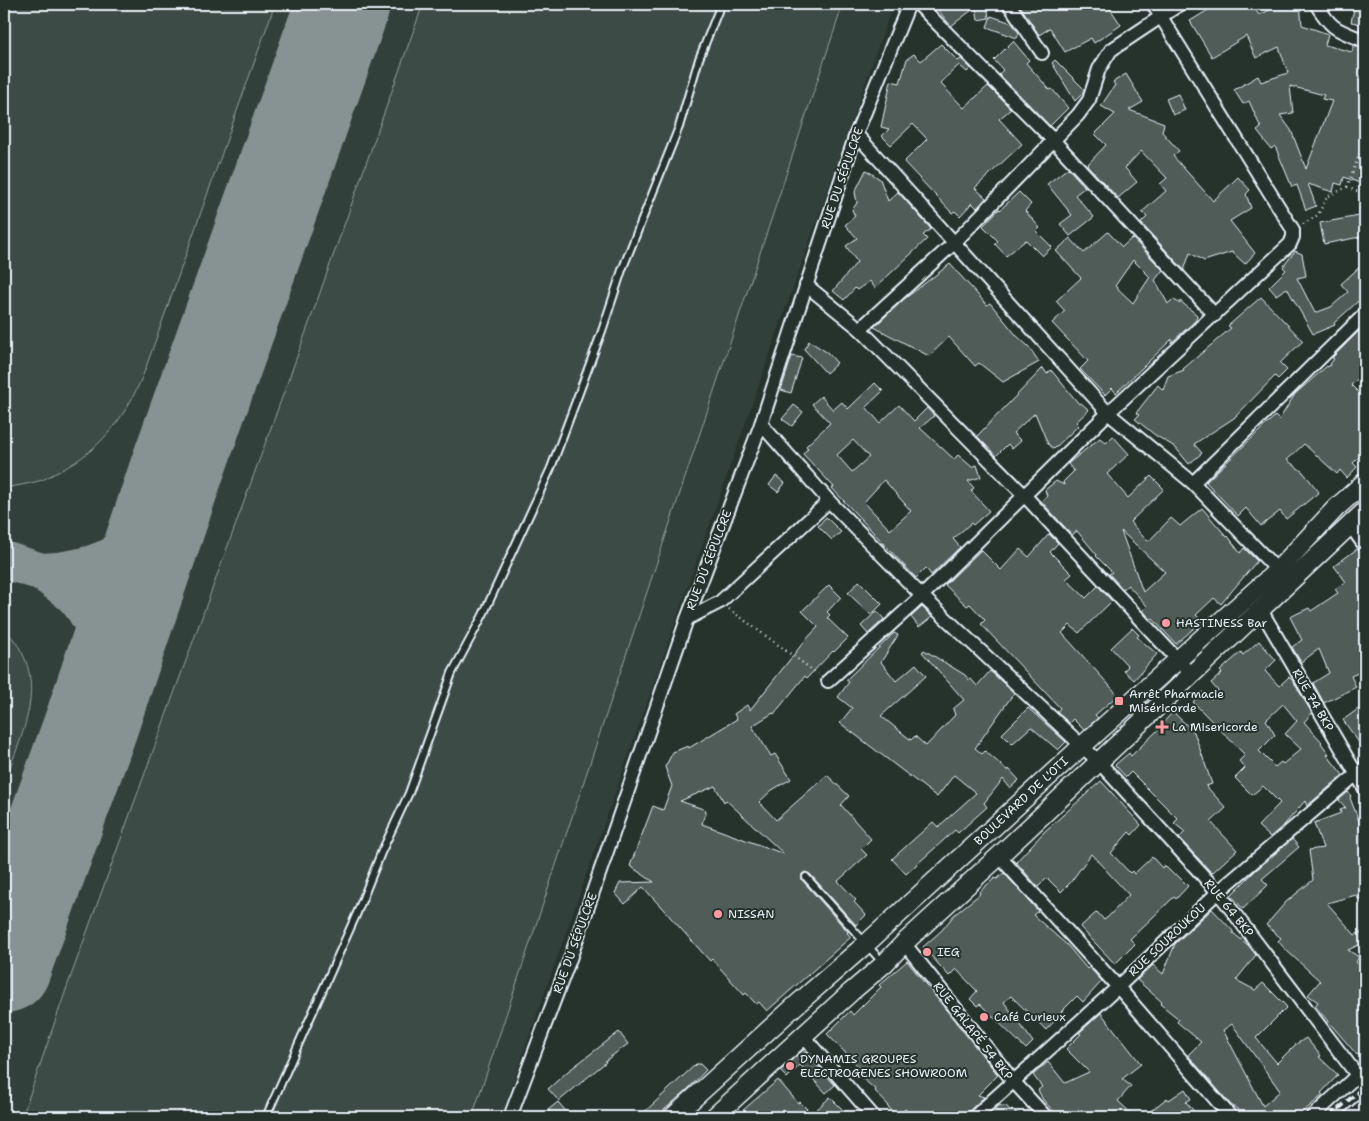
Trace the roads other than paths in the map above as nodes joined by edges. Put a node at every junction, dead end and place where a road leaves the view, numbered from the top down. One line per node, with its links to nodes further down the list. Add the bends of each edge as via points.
1 (721, 4): 49 (lane, via 699,59 679,127 622,270 551,468 483,615 452,673 409,793)
2 (909, 4): 11 (street, RUE DU SÉPULCRE)
3 (918, 4): 12 (street)
4 (1009, 4): 10 (street)
5 (1153, 4): 8 (street)
6 (1180, 4): 8 (street)
7 (1316, 4): 9 (street, via 1335,29)
8 (1160, 15): 12 (street, via 1111,50 1088,100); 16 (street, via 1293,230 1290,244)
9 (1365, 41)
10 (1042, 53)
11 (856, 134): 13 (street); 14 (street, RUE DU SÉPULCRE)
12 (1054, 141): 13 (street); 16 (street)
13 (954, 242): 17 (street); 18 (street)
14 (806, 285): 17 (street); 19 (street, RUE DU SÉPULCRE)
15 (1365, 314): 21 (street)
16 (1215, 315): 18 (street)
17 (860, 329): 22 (street)
18 (1108, 413): 21 (street); 22 (street)
19 (761, 424): 23 (street, RUE 64 BKP); 30 (street, RUE DU SÉPULCRE)
20 (1365, 482): 27 (main road, BOULEVARD DE L'OTI, via 1336,508)
21 (1193, 483): 27 (street)
22 (1024, 494): 28 (street); 31 (street)
23 (829, 501): 28 (street, RUE 64 BKP); 30 (street, via 720,602)
24 (1365, 511): 25 (main road, BOULEVARD DE L'OTI)
25 (1350, 525): 26 (street); 27 (main road, BOULEVARD DE L'OTI)
26 (1365, 546)
27 (1284, 576): 29 (main road, BOULEVARD DE L'OTI); 31 (main road, BOULEVARD DE L'OTI)
28 (922, 596): 33 (street); 34 (street, RUE 64 BKP)
29 (1261, 610): 32 (main road, BOULEVARD DE L'OTI); 36 (street, RUE 74 BKP)
30 (687, 619): 50 (street, RUE DU SÉPULCRE, via 572,956)
31 (1178, 660): 32 (street); 34 (main road, BOULEVARD DE L'OTI)
32 (1191, 674): 35 (main road, BOULEVARD DE L'OTI)
33 (828, 681)
34 (1082, 746): 35 (street, RUE 64 BKP); 42 (main road, BOULEVARD DE L'OTI)
35 (1098, 761): 38 (main road, BOULEVARD DE L'OTI); 40 (street, RUE 64 BKP)
36 (1360, 770): 37 (street, RUE 74 BKP); 40 (street, RUE SOUROUKOU)
37 (1365, 789)
38 (999, 856): 41 (main road, BOULEVARD DE L'OTI); 44 (street)
39 (806, 877): 42 (lane)
40 (1218, 892): 44 (street, RUE SOUROUKOU); 46 (street, RUE 64 BKP)
41 (904, 943): 43 (main road, BOULEVARD DE L'OTI); 47 (street, RUE GALAPÉ 54 BKP)
42 (866, 944): 43 (lane); 51 (main road, BOULEVARD DE L'OTI)
43 (884, 964): 45 (main road, BOULEVARD DE L'OTI)
44 (1118, 986): 47 (street, RUE SOUROUKOU); 56 (street)
45 (803, 1036): 52 (main road, BOULEVARD DE L'OTI); 53 (street)
46 (1363, 1074): 57 (street)
47 (1014, 1082): 54 (street, RUE SOUROUKOU); 55 (street, RUE GALAPÉ 54 BKP)
48 (1365, 1104): 58 (street)
49 (266, 1117)
50 (510, 1117)
51 (674, 1117)
52 (714, 1117)
53 (874, 1117)
54 (974, 1117)
55 (1046, 1117)
56 (1231, 1117)
57 (1312, 1117)
58 (1350, 1117)

